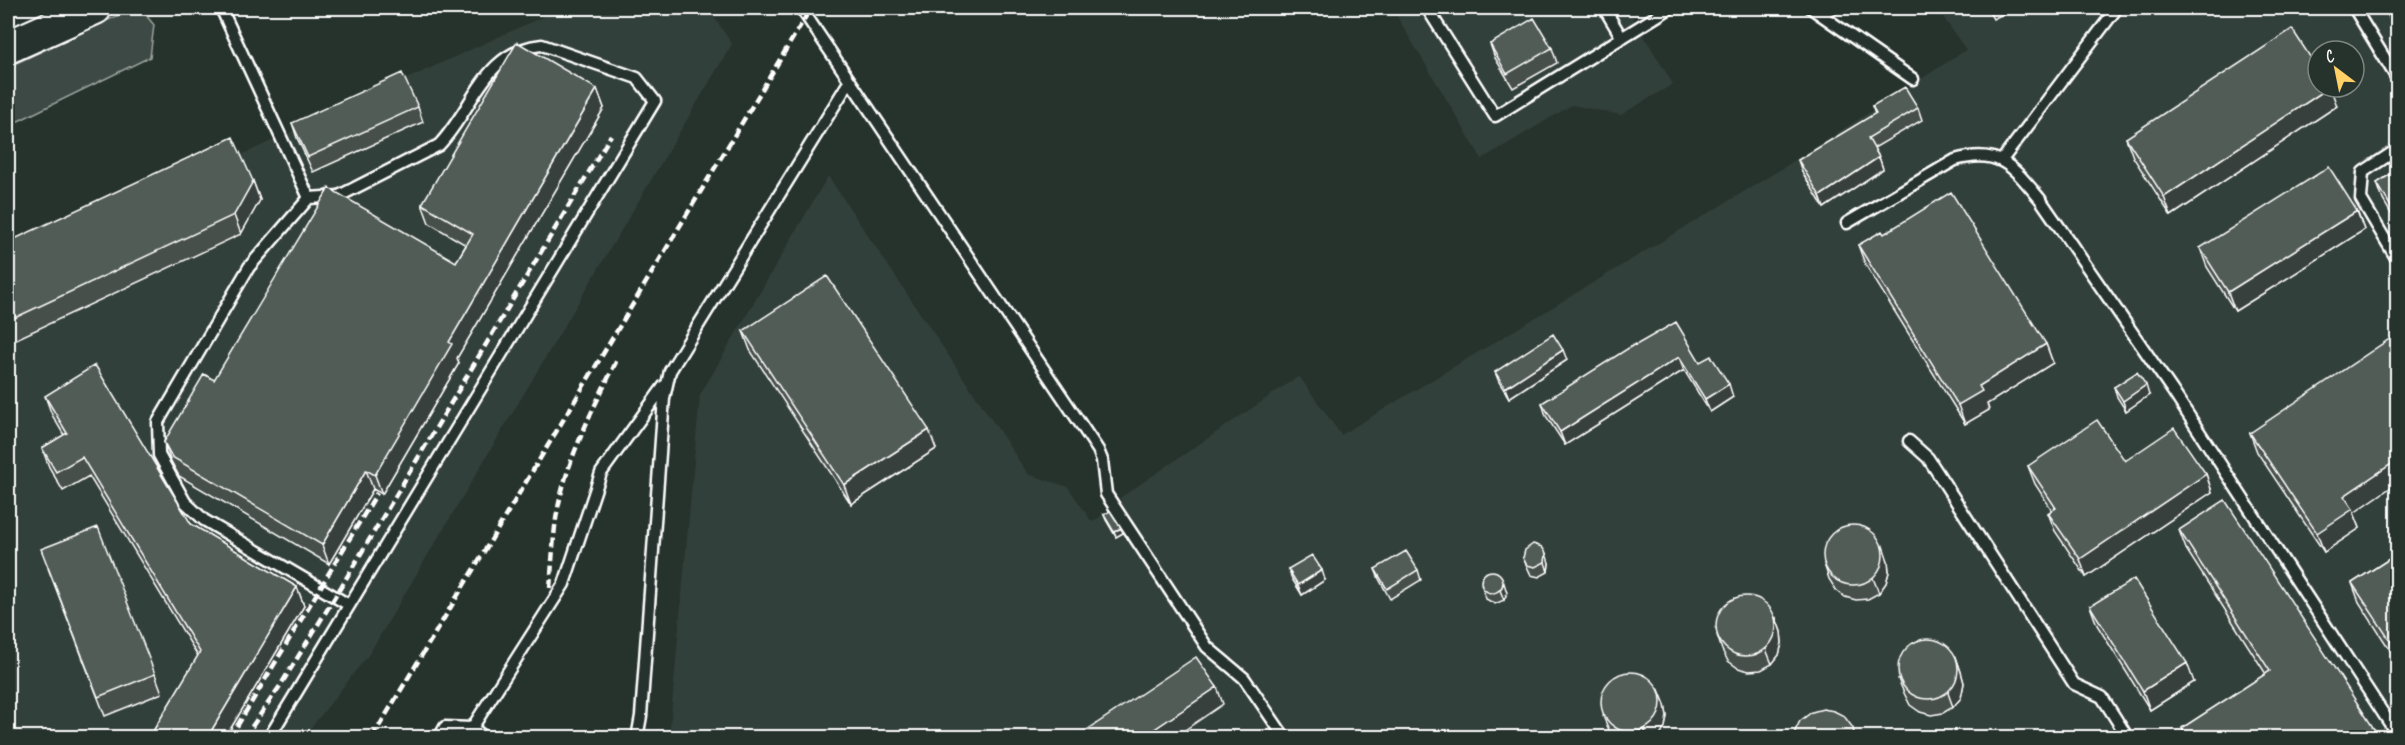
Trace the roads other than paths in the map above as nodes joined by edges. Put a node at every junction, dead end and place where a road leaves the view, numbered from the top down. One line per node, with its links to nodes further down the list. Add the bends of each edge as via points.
1 (221, 8): 18 (lane)
2 (801, 8): 15 (lane)
3 (1427, 8): 11 (lane, via 1495,116)
4 (1604, 8): 11 (lane)
5 (1670, 8): 11 (lane)
6 (1833, 8): 10 (lane)
7 (2117, 8): 17 (lane)
8 (2354, 8): 14 (lane)
9 (79, 11): 12 (street)
10 (1815, 11): 13 (lane)
11 (1622, 38)
12 (8, 47)
13 (1913, 79)
14 (2397, 80)
15 (849, 82): 21 (lane, via 677,357); 30 (lane, via 1098,450 1106,494 1201,637 1244,678)
16 (2397, 149): 20 (lane, via 2363,172 2361,199)
17 (2002, 160): 19 (lane, via 1982,156 1955,160); 26 (lane, via 2040,198 2172,390)
18 (309, 198): 23 (lane, via 249,267 158,422 159,455 185,502 204,520); 23 (lane, via 339,196 439,145 493,69 504,57 526,47 542,45 637,78 655,101)
19 (1847, 224)
20 (2397, 261)
21 (665, 385): 24 (lane, via 600,473 564,584); 29 (lane)
22 (1909, 441): 31 (lane, via 1928,458 2074,684 2102,697)
23 (349, 605): 25 (lane)
24 (472, 728): 27 (lane, via 445,727); 28 (lane)
25 (270, 736)
26 (2397, 736)
27 (439, 738)
28 (486, 738)
29 (637, 738)
30 (1285, 738)
31 (2128, 738)

